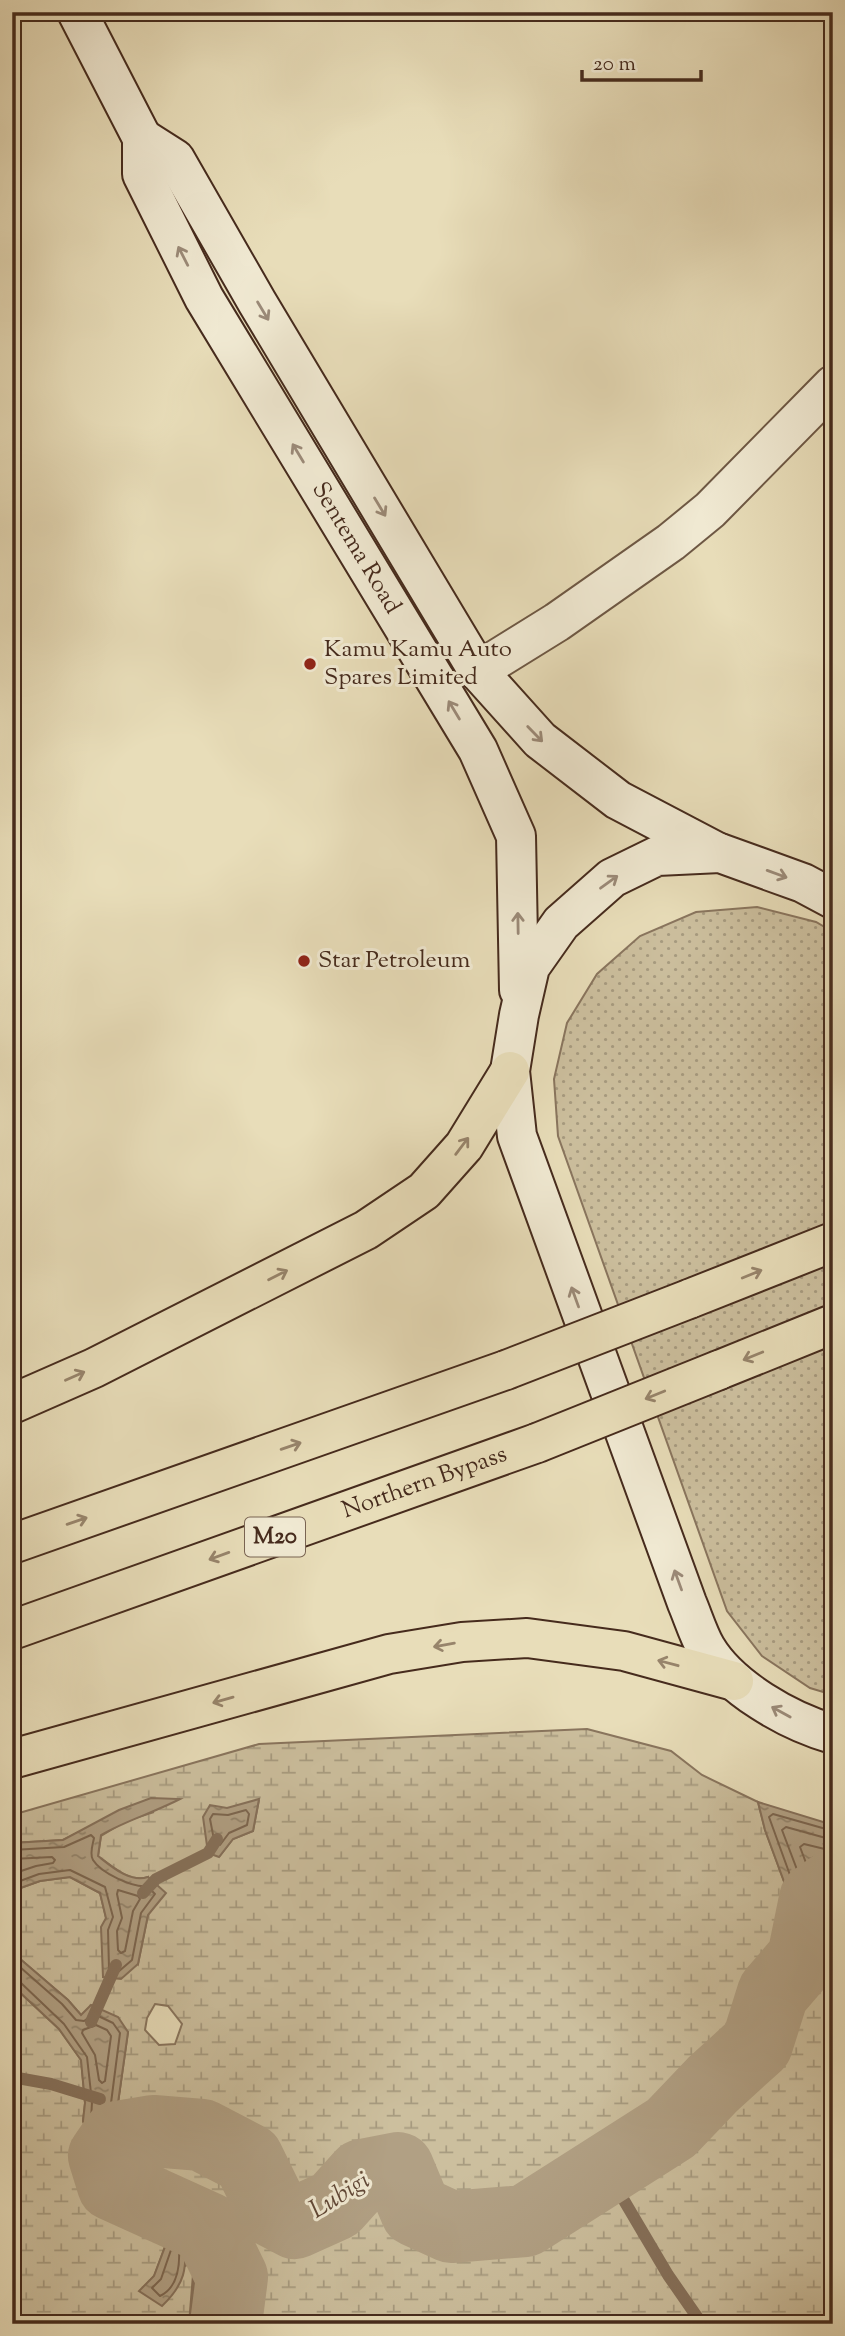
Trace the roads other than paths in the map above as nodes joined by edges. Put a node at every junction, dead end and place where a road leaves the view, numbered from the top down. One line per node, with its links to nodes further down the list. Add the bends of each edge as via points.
1 (77, 12): 2 (main road, Sentema Road)
2 (142, 138): 4 (main road, Sentema Road, one-way to 4, via 175,159); 7 (main road, Sentema Road, one-way to 2, via 516,836 478,750 204,298 142,174)
3 (833, 385): 4 (main road, via 691,526 557,622)
4 (478, 671): 5 (main road, Sentema Road, one-way to 5, via 540,740 618,800)
5 (720, 853): 6 (main road, Sentema Road, one-way to 6, via 803,883); 7 (main road, one-way to 5, via 530,967 561,923 612,878 657,856)
6 (833, 899)
7 (519, 1015): 8 (main road)
8 (510, 1071): 11 (highway, one-way to 8, via 94,1368 378,1222 424,1191 464,1146); 14 (main road, one-way to 8, via 706,1648 687,1603 517,1136)
9 (833, 1242): 12 (highway, one-way to 9, bridge, via 506,1370)
10 (833, 1324): 13 (highway, Northern Bypass / M20, one-way to 13, bridge, via 537,1443)
11 (12, 1404)
12 (12, 1544)
13 (12, 1630)
14 (734, 1681): 15 (main road, one-way to 14, via 783,1713); 16 (highway, one-way to 16, via 624,1651 527,1638 462,1642 389,1654)
15 (833, 1734)
16 (12, 1759)

